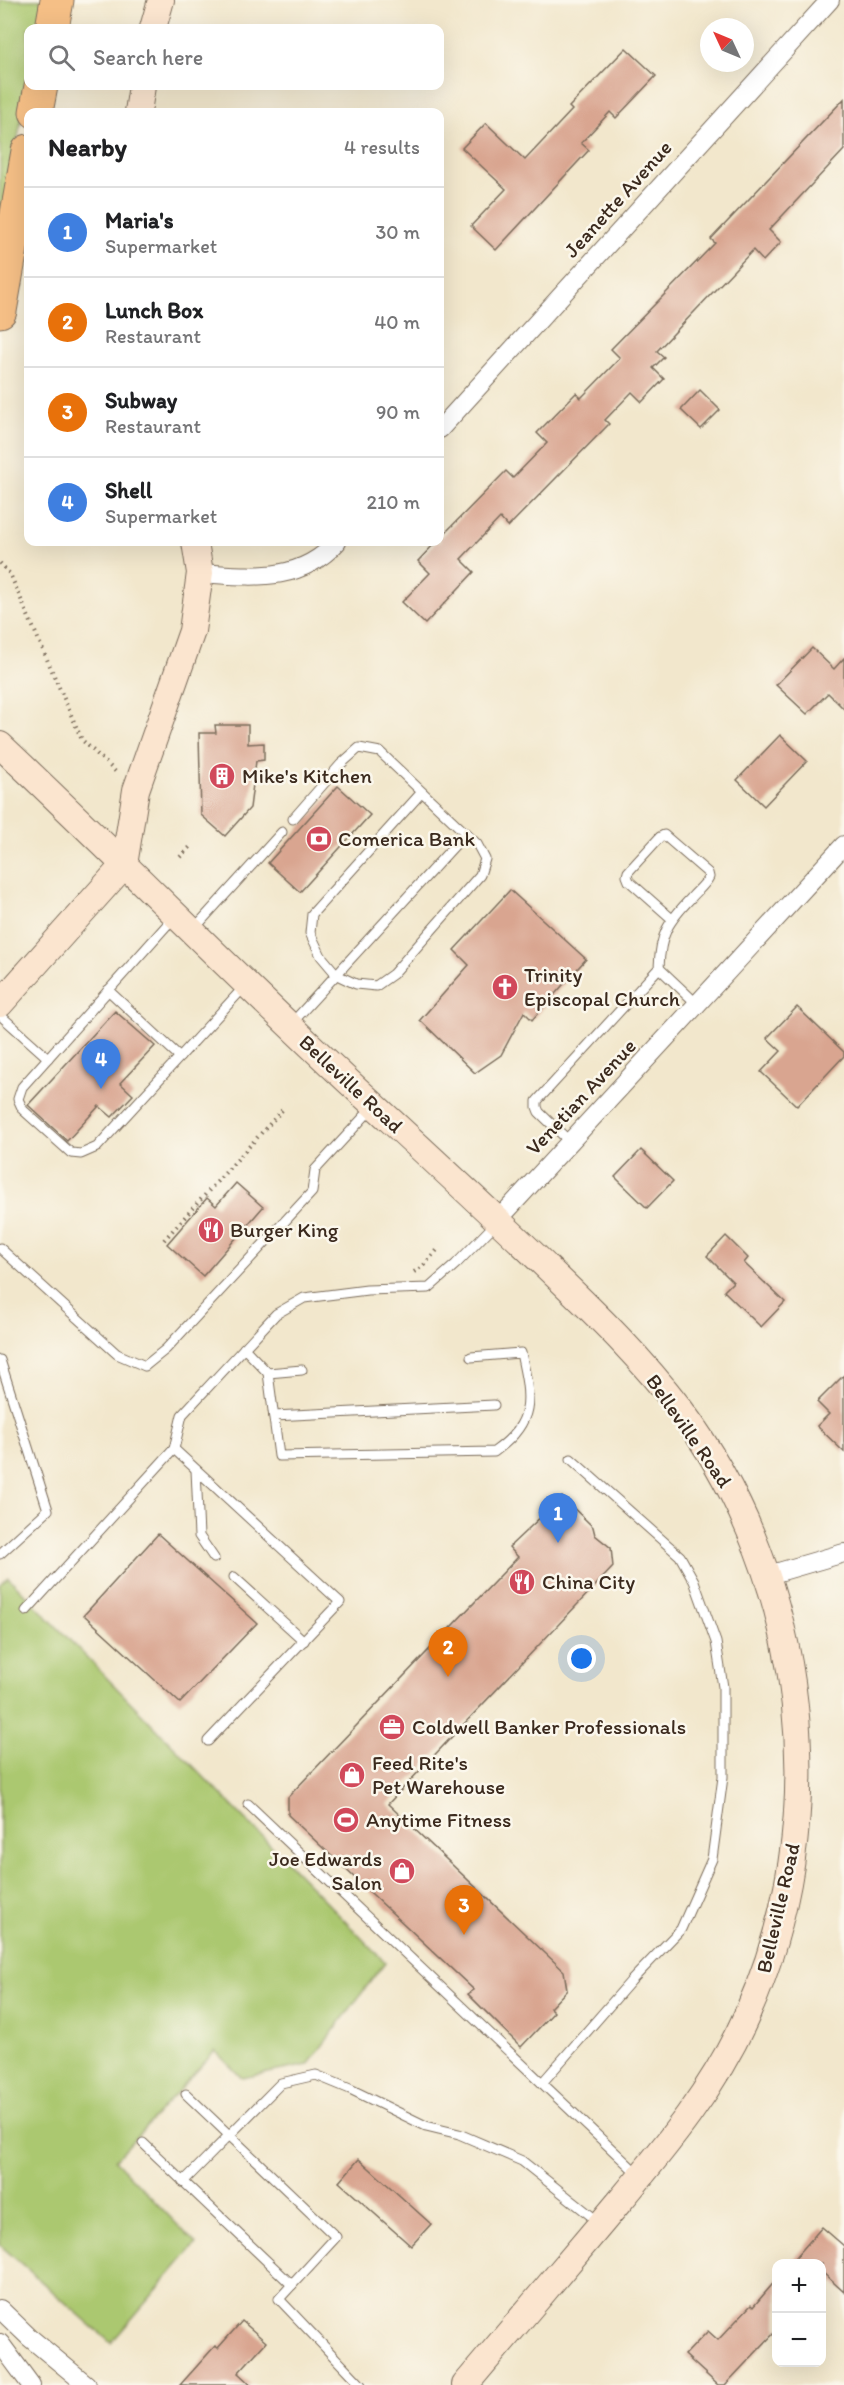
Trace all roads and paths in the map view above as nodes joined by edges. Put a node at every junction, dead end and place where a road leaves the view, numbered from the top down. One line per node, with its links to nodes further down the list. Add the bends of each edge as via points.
1 (57, 0): 4 (highway)
2 (161, 0): 5 (main road)
3 (830, 0): 12 (street, Jeanette Avenue)
4 (53, 24)
5 (154, 24)
6 (40, 90): 8 (highway)
7 (141, 90): 9 (main road)
8 (37, 108)
9 (139, 108)
10 (24, 174): 11 (highway)
11 (0, 310)
12 (444, 425)
13 (196, 546): 16 (main road)
14 (334, 546): 16 (street, via 307,565 282,574)
15 (0, 563): 18 (path, via 10,574 82,740)
16 (200, 573): 26 (main road, via 192,631 136,790)
17 (0, 745): 26 (main road, Belleville Road)
18 (112, 768)
19 (422, 792): 20 (lane, via 380,752 359,748); 22 (lane); 30 (lane, via 312,914 310,933 321,956)
20 (293, 819)
21 (282, 832): 28 (lane)
22 (466, 833): 30 (lane); 30 (lane, via 485,859 480,875 393,974 376,986 356,984)
23 (192, 845): 25 (path)
24 (844, 845): 34 (street, Venetian Avenue)
25 (180, 857)
26 (124, 865): 28 (main road, Belleville Road); 33 (main road)
27 (672, 919): 27 (lane, via 709,877 664,835 627,876); 29 (lane, via 664,933)
28 (185, 923): 31 (main road, Belleville Road); 32 (lane)
29 (659, 969): 34 (lane); 41 (lane, via 537,1101 539,1112)
30 (337, 975): 36 (lane)
31 (247, 984): 36 (main road, Belleville Road); 37 (lane)
32 (108, 990): 37 (lane); 38 (lane)
33 (0, 1004)
34 (697, 1004): 41 (street, Venetian Avenue)
35 (0, 1015): 38 (lane)
36 (289, 1026): 39 (main road, Belleville Road)
37 (180, 1057): 38 (lane, via 97,1147 81,1154 71,1154 22,1110 18,1099 22,1086)
38 (48, 1058)
39 (374, 1105): 42 (main road, Belleville Road); 44 (lane, via 315,1170 312,1192 166,1349 145,1366 117,1354)
40 (285, 1107): 43 (path)
41 (570, 1142): 42 (street, Venetian Avenue)
42 (498, 1220): 45 (lane, via 429,1288 304,1298 276,1314); 58 (main road, Belleville Road, via 625,1343 678,1407 733,1493)
43 (164, 1240)
44 (0, 1248)
45 (244, 1348): 49 (lane); 52 (lane, via 182,1415)
46 (471, 1357): 51 (lane, via 521,1353 528,1385 525,1420 511,1440 494,1452 279,1456)
47 (0, 1360): 56 (lane, via 48,1510)
48 (302, 1370): 49 (lane)
49 (268, 1373): 51 (lane)
50 (494, 1405): 51 (lane)
51 (274, 1416)
52 (174, 1449): 54 (lane); 60 (lane)
53 (571, 1459): 64 (lane, via 680,1556 694,1581 716,1642 723,1687 723,1777 712,1860 681,1929)
54 (196, 1470): 57 (lane, via 199,1536); 61 (lane, via 340,1602)
55 (844, 1553): 58 (street)
56 (0, 1554)
57 (214, 1558)
58 (765, 1576): 68 (main road, Belleville Road, via 784,1636 798,1729 799,1791 789,1884 760,1984 731,2048 701,2099)
59 (234, 1577): 61 (lane)
60 (26, 1611)
61 (304, 1641): 62 (lane)
62 (208, 1741)
63 (248, 1804): 64 (lane)
64 (542, 2083): 68 (lane)
65 (186, 2094): 66 (lane)
66 (228, 2135): 69 (lane); 70 (lane, via 281,2083 316,2075 426,2126 459,2134 522,2161); 71 (lane, via 336,2237)
67 (143, 2143): 69 (lane)
68 (640, 2176): 70 (main road, Belleville Road)
69 (183, 2182): 71 (lane)
70 (601, 2223): 77 (main road, Belleville Road)
71 (292, 2285): 76 (lane, via 279,2300)
72 (0, 2309): 74 (street)
73 (0, 2343): 75 (street)
74 (78, 2382)
75 (31, 2385)
76 (361, 2385)
77 (465, 2385)

